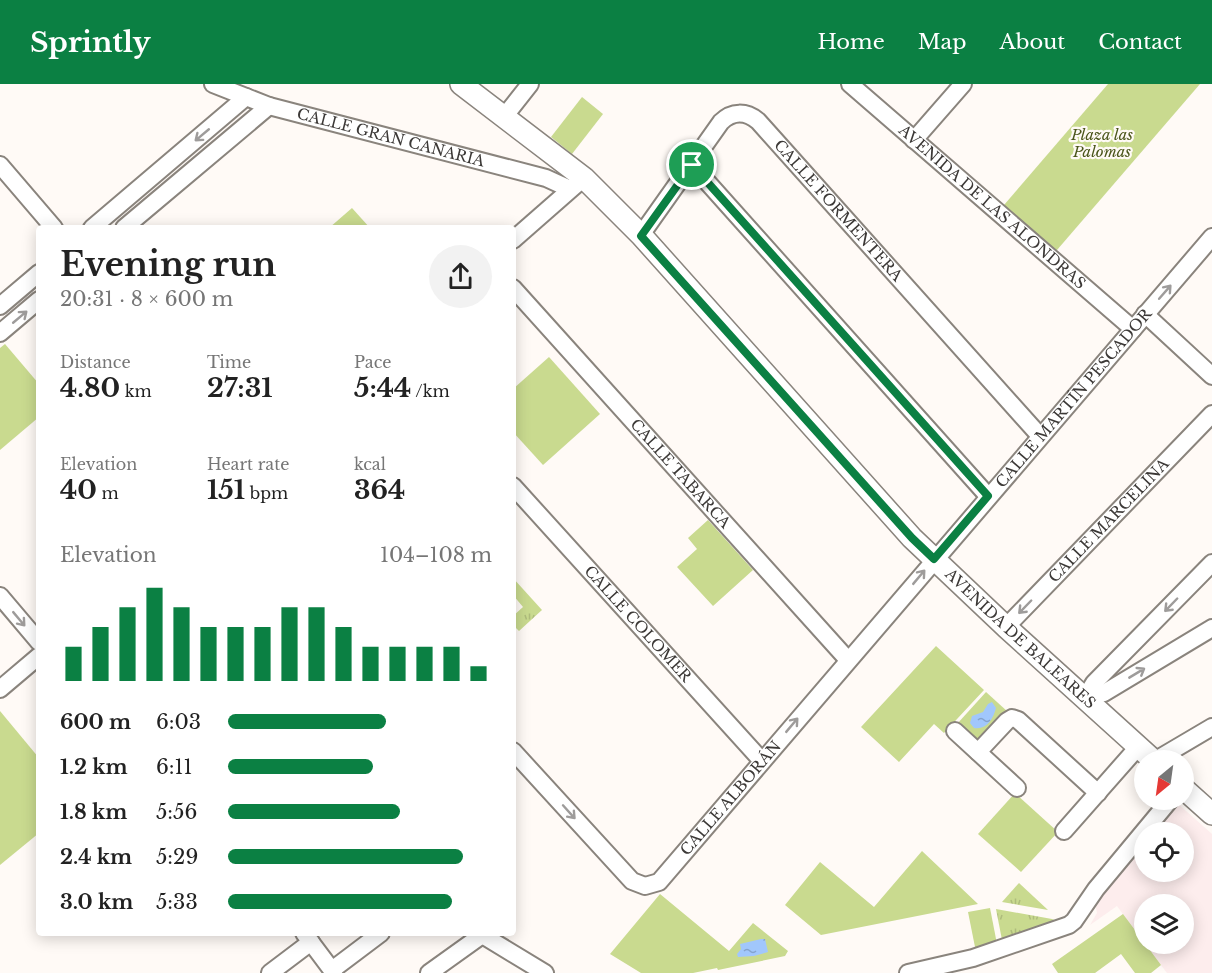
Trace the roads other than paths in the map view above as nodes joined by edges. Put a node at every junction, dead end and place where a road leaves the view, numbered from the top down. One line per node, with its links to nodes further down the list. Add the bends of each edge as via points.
1 (213, 84): 6 (street, CALLE GRAN CANARIA)
2 (461, 84): 8 (main road, AVENIDA DE BALEARES)
3 (530, 84): 8 (street)
4 (850, 84): 9 (street, AVENIDA DE LAS ALONDRAS)
5 (963, 84): 9 (street)
6 (246, 97): 7 (street, CALLE GRAN CANARIA); 14 (street, one-way to 14)
7 (269, 106): 12 (street, CALLE GRAN CANARIA); 15 (street)
8 (504, 117): 12 (main road, AVENIDA DE BALEARES)
9 (914, 140): 24 (street, AVENIDA DE LAS ALONDRAS)
10 (0, 165): 13 (street)
11 (692, 165): 16 (street, CALLE FORMENTERA); 28 (street, CALLE FORMENTERA, via 725,118 742,113 754,117); 30 (street)
12 (577, 184): 16 (main road, AVENIDA DE BALEARES); 17 (street)
13 (51, 225)
14 (96, 225)
15 (128, 225)
16 (641, 236): 31 (main road, AVENIDA DE BALEARES)
17 (516, 237)
18 (1212, 237): 23 (street, CALLE MARTÍN PESCADOR, one-way to 18)
19 (36, 276): 22 (street)
20 (516, 291): 38 (street, CALLE TABARCA)
21 (36, 303): 25 (street, one-way to 21)
22 (0, 306)
23 (1145, 314): 24 (street, CALLE MARTÍN PESCADOR); 26 (street)
24 (1133, 329): 28 (street, CALLE MARTÍN PESCADOR)
25 (0, 333)
26 (1212, 376)
27 (1212, 414): 34 (street, CALLE MARCELINA, one-way to 34)
28 (1040, 436): 30 (street, CALLE MARTÍN PESCADOR)
29 (516, 489): 47 (street, CALLE COLOMER)
30 (988, 496): 31 (street, CALLE MARTÍN PESCADOR)
31 (934, 559): 34 (main road, AVENIDA DE BALEARES); 38 (street, CALLE ALBORÁN, one-way to 31)
32 (1212, 563): 40 (street, one-way to 40, via 1094,683)
33 (0, 596): 36 (street, one-way to 36)
34 (1006, 627): 40 (main road, AVENIDA DE BALEARES)
35 (1212, 628): 40 (street, one-way to 35, via 1104,693)
36 (36, 638)
37 (36, 659): 39 (street)
38 (848, 660): 47 (street, CALLE ALBORÁN, one-way to 38)
39 (0, 689)
40 (1085, 698): 43 (main road, AVENIDA DE BALEARES)
41 (1212, 727): 44 (street)
42 (955, 731): 45 (street)
43 (1142, 750)
44 (1162, 750)
45 (978, 752): 49 (street); 50 (street, via 1007,721 1018,720)
46 (516, 754): 47 (street, CALLE ALBORÁN, one-way to 47, via 623,873 645,886 659,882)
47 (762, 761)
48 (1134, 767): 50 (street)
49 (1017, 788)
50 (1098, 793): 54 (street)
51 (1194, 797): 52 (main road)
52 (1210, 809)
53 (1162, 810): 63 (street, via 1069,925 973,958)
54 (1064, 831)
55 (377, 936): 59 (street)
56 (477, 936): 62 (street)
57 (483, 936): 60 (street)
58 (308, 938): 59 (street); 61 (street)
59 (333, 971)
60 (538, 971)
61 (270, 973)
62 (429, 973)
63 (909, 973)

